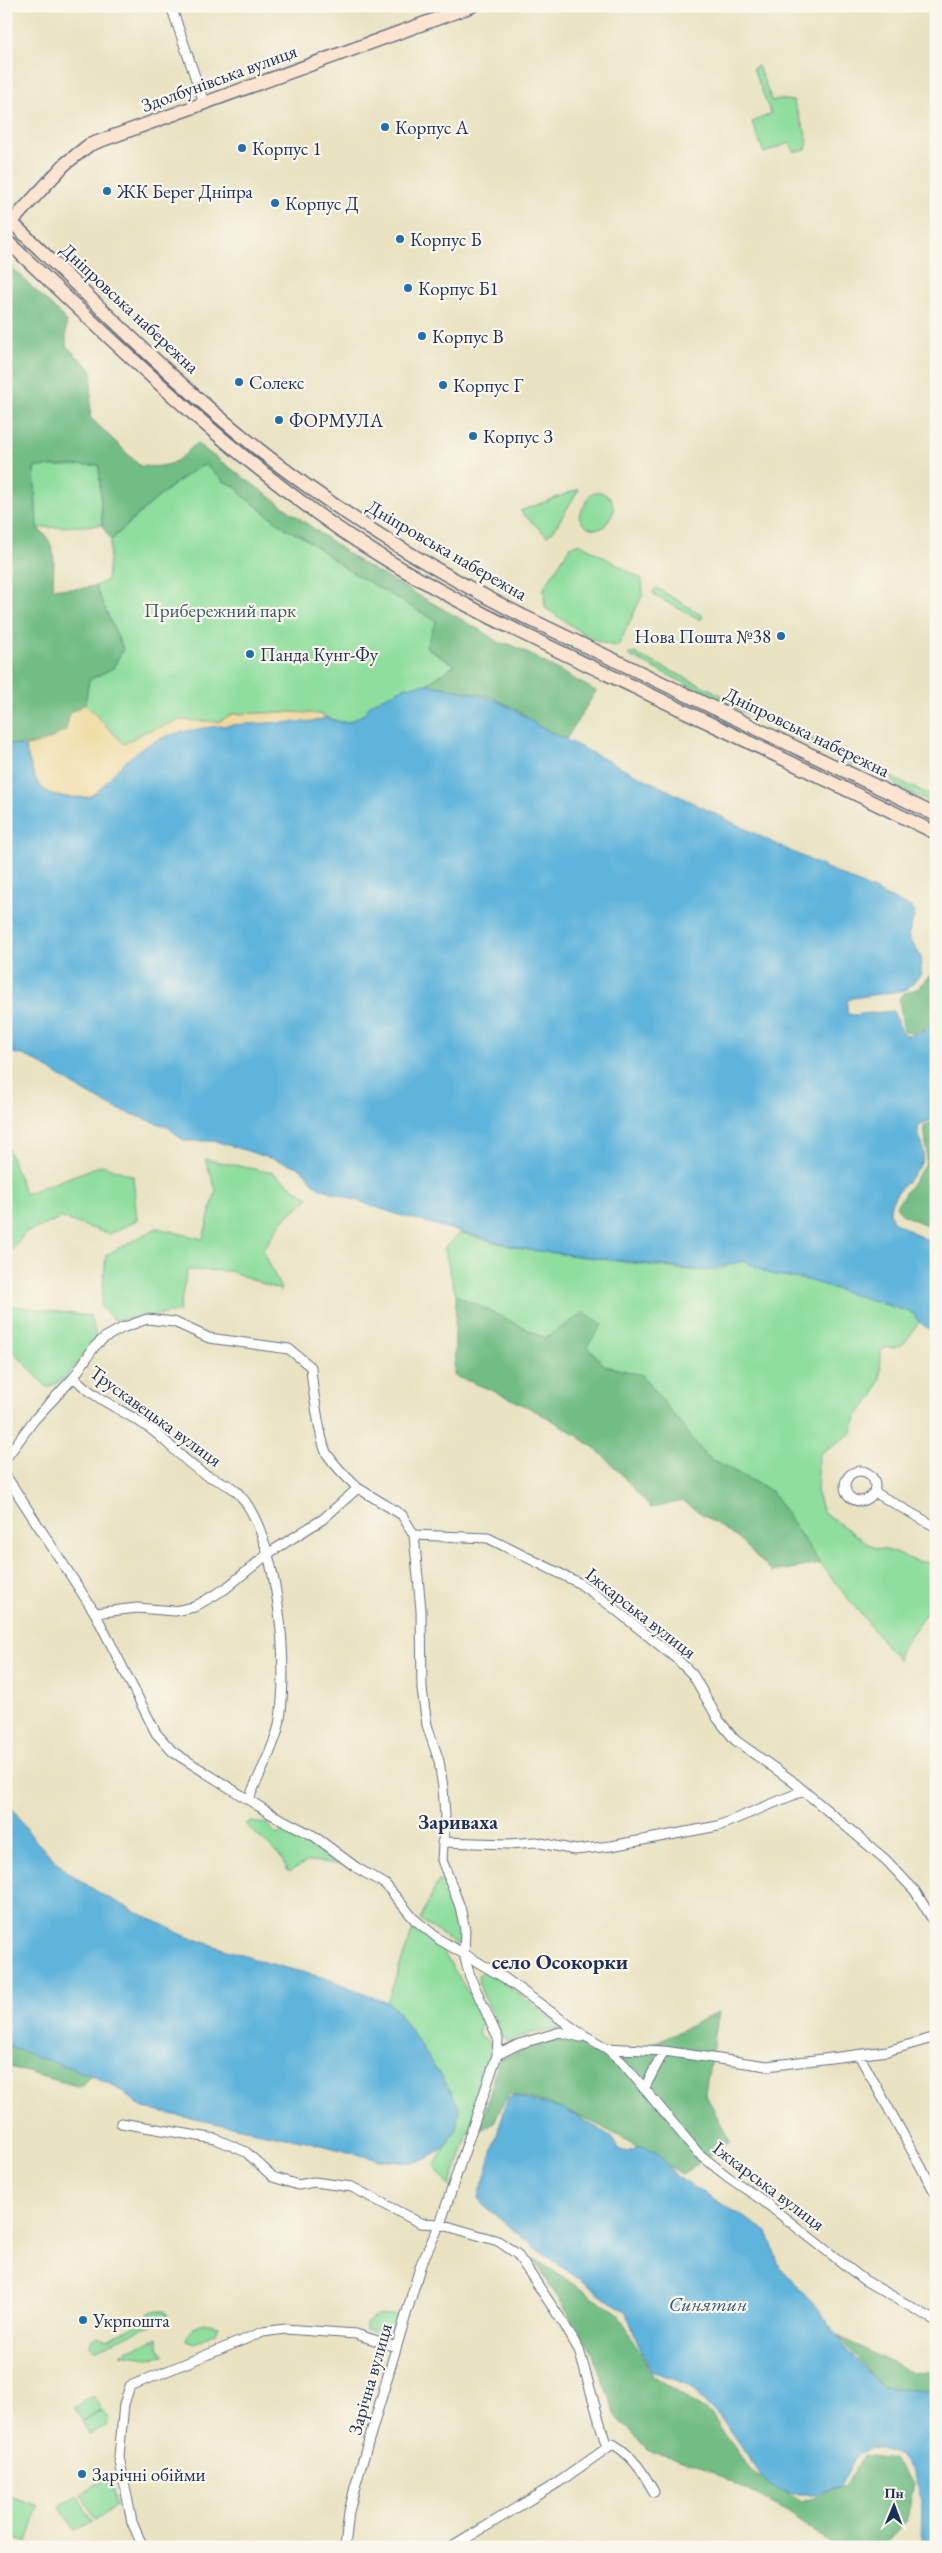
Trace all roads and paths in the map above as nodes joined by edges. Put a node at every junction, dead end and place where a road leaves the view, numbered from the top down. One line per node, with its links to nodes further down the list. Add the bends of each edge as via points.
1 (171, 6): 3 (street)
2 (472, 6): 3 (main road, Здолбунівська вулиця)
3 (204, 103): 4 (main road, Здолбунівська вулиця, via 89,145 65,164)
4 (8, 222): 6 (main road, Дніпровська набережна, via 233,428 302,482 396,546 523,616)
5 (6, 240): 7 (main road, Дніпровська набережна, via 227,444 287,492 383,558 534,640)
6 (936, 815)
7 (936, 833)
8 (74, 1377): 9 (street, Трускавецька вулиця, via 34,1420); 11 (street, Трускавецька вулиця, via 104,1338 148,1319 174,1322 209,1338 289,1349 310,1367 326,1452); 15 (street, Трускавецька вулиця, via 88,1392 151,1430 201,1472 231,1488 249,1506)
9 (6, 1458)
10 (6, 1476): 16 (street)
11 (358, 1488): 14 (street, via 402,1515); 15 (street, via 323,1519)
12 (874, 1492): 13 (street)
13 (936, 1527)
14 (414, 1535): 17 (street, Іжкарська вулиця, via 488,1538 579,1583 678,1660 693,1675 718,1719 735,1740); 19 (street, via 422,1689 442,1788)
15 (269, 1553): 16 (street, via 225,1589 194,1607 176,1611 137,1608); 18 (street, Трускавецька вулиця, via 281,1630 279,1720)
16 (95, 1613): 18 (street, via 156,1733 173,1752)
17 (803, 1791): 19 (street, via 718,1826 611,1846 575,1850 536,1842); 20 (street, Іжкарська вулиця, via 886,1860 915,1891)
18 (249, 1799): 21 (street, via 314,1836 385,1884 414,1919)
19 (442, 1842): 21 (street, via 442,1860 465,1930)
20 (936, 1925)
21 (464, 1954): 23 (street, Іжкарська вулиця, via 504,1977); 26 (street, via 470,1977 498,2038)
22 (936, 2037): 27 (street, Іжкарська вулиця)
23 (586, 2038): 24 (street, Іжкарська вулиця); 26 (street, via 560,2032 519,2044)
24 (606, 2048): 25 (street, Іжкарська вулиця); 28 (street, Іжкарська вулиця)
25 (664, 2051): 27 (street, Іжкарська вулиця, via 767,2066); 28 (street)
26 (497, 2055): 31 (street, Зарічна вулиця)
27 (859, 2055): 30 (street)
28 (644, 2089): 32 (street, Іжкарська вулиця, via 698,2153 728,2177 864,2280)
29 (121, 2123): 31 (street, via 216,2139 246,2152 273,2178 298,2184 314,2182 352,2187 420,2223)
30 (936, 2194)
31 (440, 2224): 33 (street, Зарічна вулиця, via 421,2264); 34 (street, via 498,2241 517,2254 579,2350)
32 (936, 2322)
33 (396, 2347): 36 (street, via 356,2334 285,2329 263,2332 130,2386 124,2404 119,2457 132,2522); 37 (street, Зарічна вулиця, via 349,2512)
34 (606, 2448): 35 (street, via 613,2444 626,2452 641,2469); 38 (street, via 559,2482)
35 (654, 2492)
36 (143, 2547)
37 (346, 2547)
38 (452, 2547)

